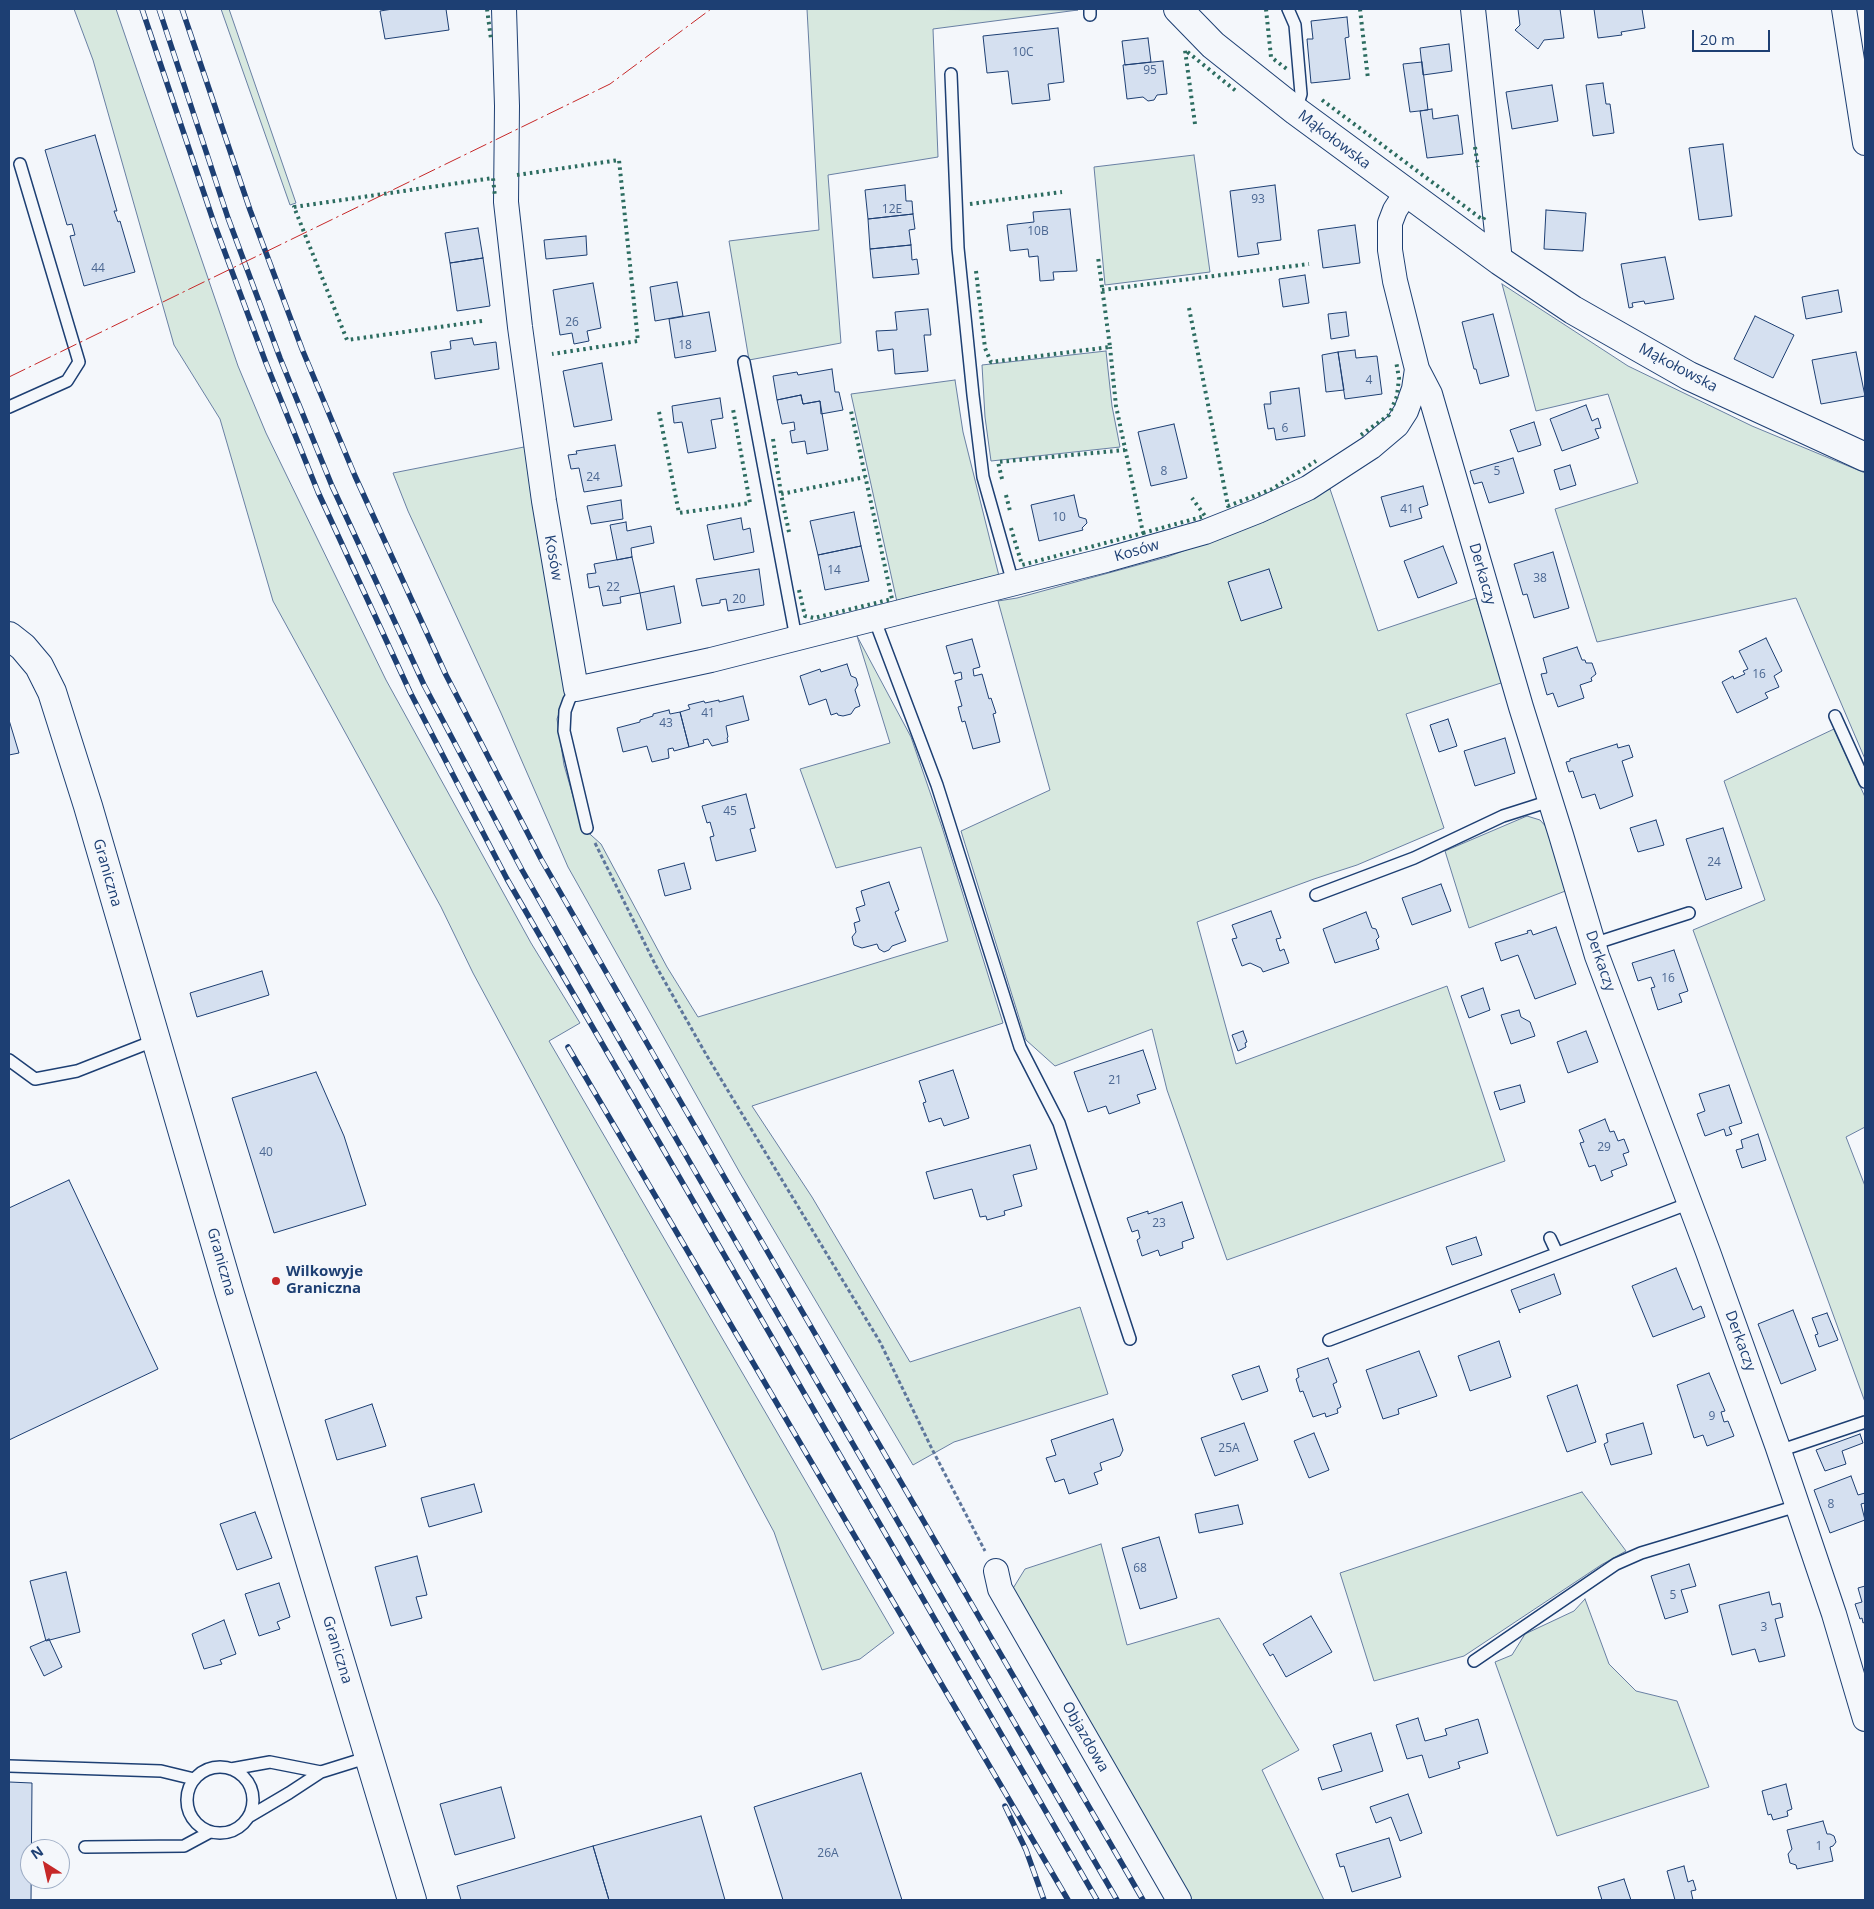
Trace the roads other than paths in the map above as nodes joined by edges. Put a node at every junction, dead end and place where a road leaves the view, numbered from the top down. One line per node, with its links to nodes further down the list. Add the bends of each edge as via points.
1 (504, 9): 20 (street, Kosów, via 506,202 544,502)
2 (1178, 9): 7 (street, Mąkołowska, via 1214,45)
3 (1288, 9): 7 (lane, via 1296,26 1301,84)
4 (1473, 9): 11 (street)
5 (1844, 9): 8 (street)
6 (951, 74): 16 (lane, via 958,248 973,395 983,477)
7 (1296, 111): 10 (street, Mąkołowska)
8 (1865, 143)
9 (20, 164): 14 (lane, via 79,362 67,381)
10 (1406, 193): 11 (street, Mąkołowska); 13 (street, Derkaczy, via 1390,223 1390,250)
11 (1500, 261): 15 (street, Mąkołowska, via 1573,310 1689,376)
12 (744, 362): 19 (lane)
13 (1417, 369): 16 (street, Kosów, via 1414,389 1397,425 1372,446 1308,488 1205,532); 23 (street, Derkaczy, via 1430,394)
14 (9, 407)
15 (1865, 457)
16 (1013, 583): 17 (street, Kosów)
17 (874, 618): 19 (street, Kosów); 33 (lane, via 937,785 1020,1048 1059,1124)
18 (9, 636): 28 (street, Graniczna, via 40,666 52,692)
19 (796, 638): 20 (street, Kosów)
20 (576, 689): 24 (lane, via 565,711 564,731)
21 (1835, 716): 22 (lane)
22 (1865, 782)
23 (1550, 801): 25 (lane, via 1503,816 1414,858); 27 (street, Derkaczy)
24 (587, 828)
25 (1316, 896)
26 (1689, 913): 27 (lane)
27 (1593, 944): 30 (street, Derkaczy)
28 (156, 1040): 29 (lane, via 77,1071 35,1079); 41 (street, Graniczna)
29 (9, 1060)
30 (1690, 1203): 32 (lane); 36 (street, Derkaczy)
31 (1550, 1238): 32 (lane)
32 (1557, 1253): 34 (lane)
33 (1130, 1339)
34 (1329, 1340)
35 (1865, 1422): 36 (lane)
36 (1779, 1451): 37 (street, Derkaczy)
37 (1797, 1506): 39 (lane, via 1641,1553 1616,1564); 40 (street, Derkaczy)
38 (996, 1571): 50 (street, Objazdowa, via 1000,1589)
39 (1474, 1661)
40 (1865, 1719)
41 (369, 1757): 44 (lane); 49 (street, Graniczna)
42 (9, 1766): 45 (lane, via 161,1771)
43 (231, 1769): 44 (lane, via 270,1762); 45 (lane, via 211,1768); 46 (lane, via 248,1782 253,1804)
44 (321, 1772): 46 (lane)
45 (194, 1779): 47 (lane, via 188,1788 187,1808 192,1819)
46 (250, 1816): 47 (lane, via 233,1831)
47 (210, 1832): 48 (lane, via 184,1846)
48 (85, 1847)
49 (412, 1900)
50 (1179, 1900)

